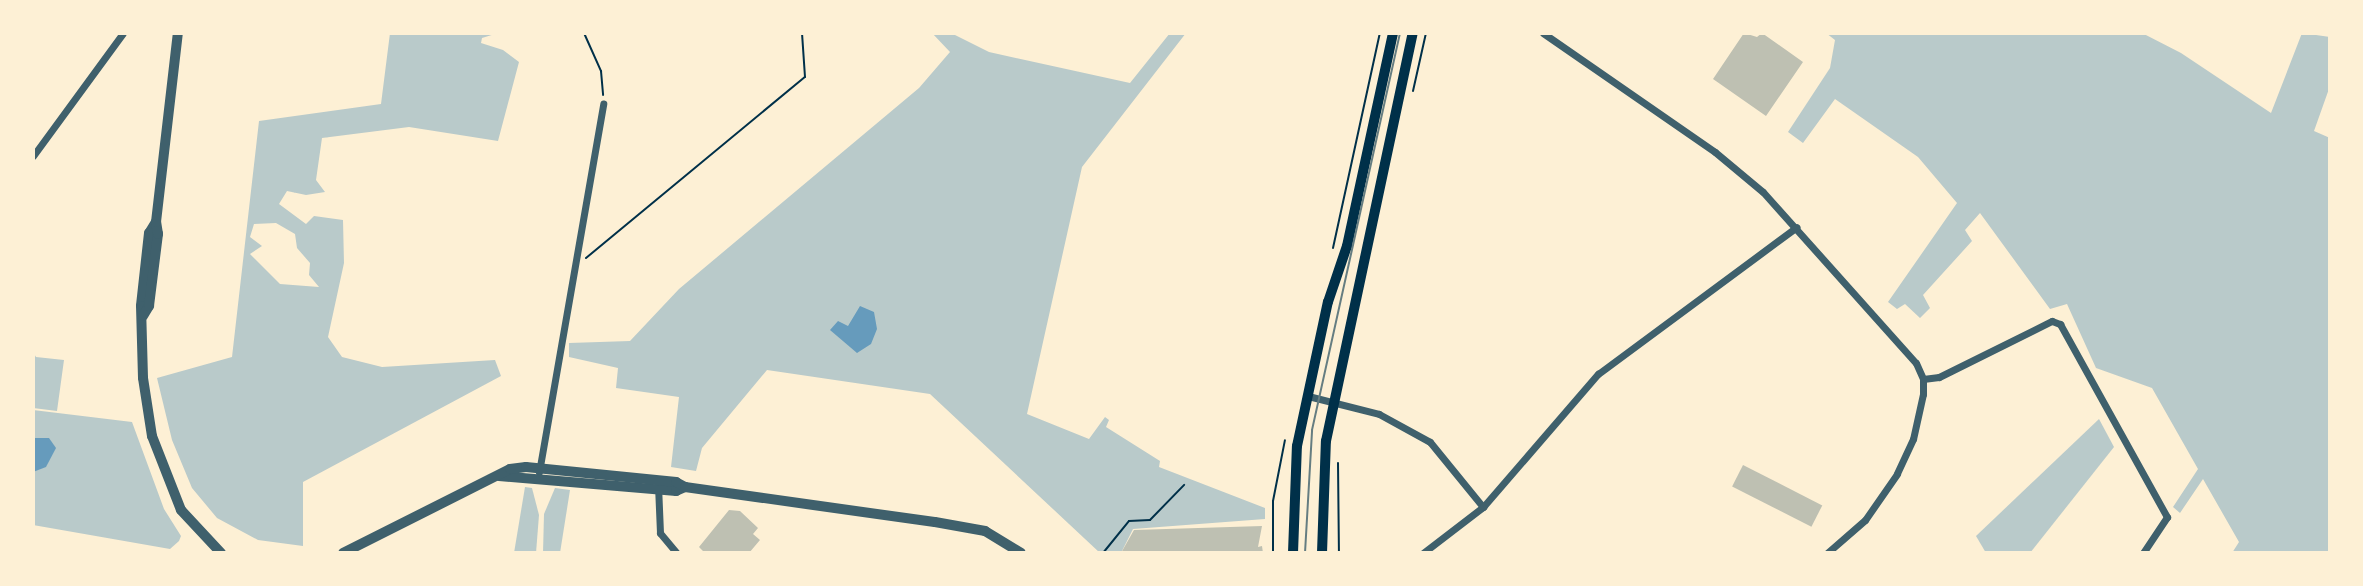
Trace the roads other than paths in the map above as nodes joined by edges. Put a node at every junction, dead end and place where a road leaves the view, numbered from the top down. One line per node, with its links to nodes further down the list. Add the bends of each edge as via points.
1 (122, 33): 7 (street)
2 (178, 33): 15 (street, via 141,361 152,436 181,510)
3 (1393, 33): 10 (main road, via 1347,246 1328,302)
4 (1413, 33): 11 (main road)
5 (1543, 33): 8 (street, via 1715,152)
6 (603, 104): 12 (street)
7 (33, 156)
8 (1797, 227): 9 (street, via 1908,350); 14 (street, via 1598,374)
9 (1923, 379): 22 (street, via 1913,439 1896,474 1864,520); 23 (street, via 1939,377 2052,321 2060,324 2167,517)
10 (1308, 396): 11 (street); 19 (main road, via 1295,460)
11 (1332, 402): 14 (street, via 1379,414 1430,442); 20 (main road, via 1323,464)
12 (539, 472): 13 (street); 16 (street, via 499,476)
13 (658, 485): 17 (street, via 660,533); 18 (street, via 985,531)
14 (1483, 507): 21 (street)
15 (221, 553)
16 (343, 553)
17 (677, 553)
18 (1021, 553)
19 (1293, 553)
20 (1322, 553)
21 (1423, 553)
22 (1827, 553)
23 (2143, 553)

